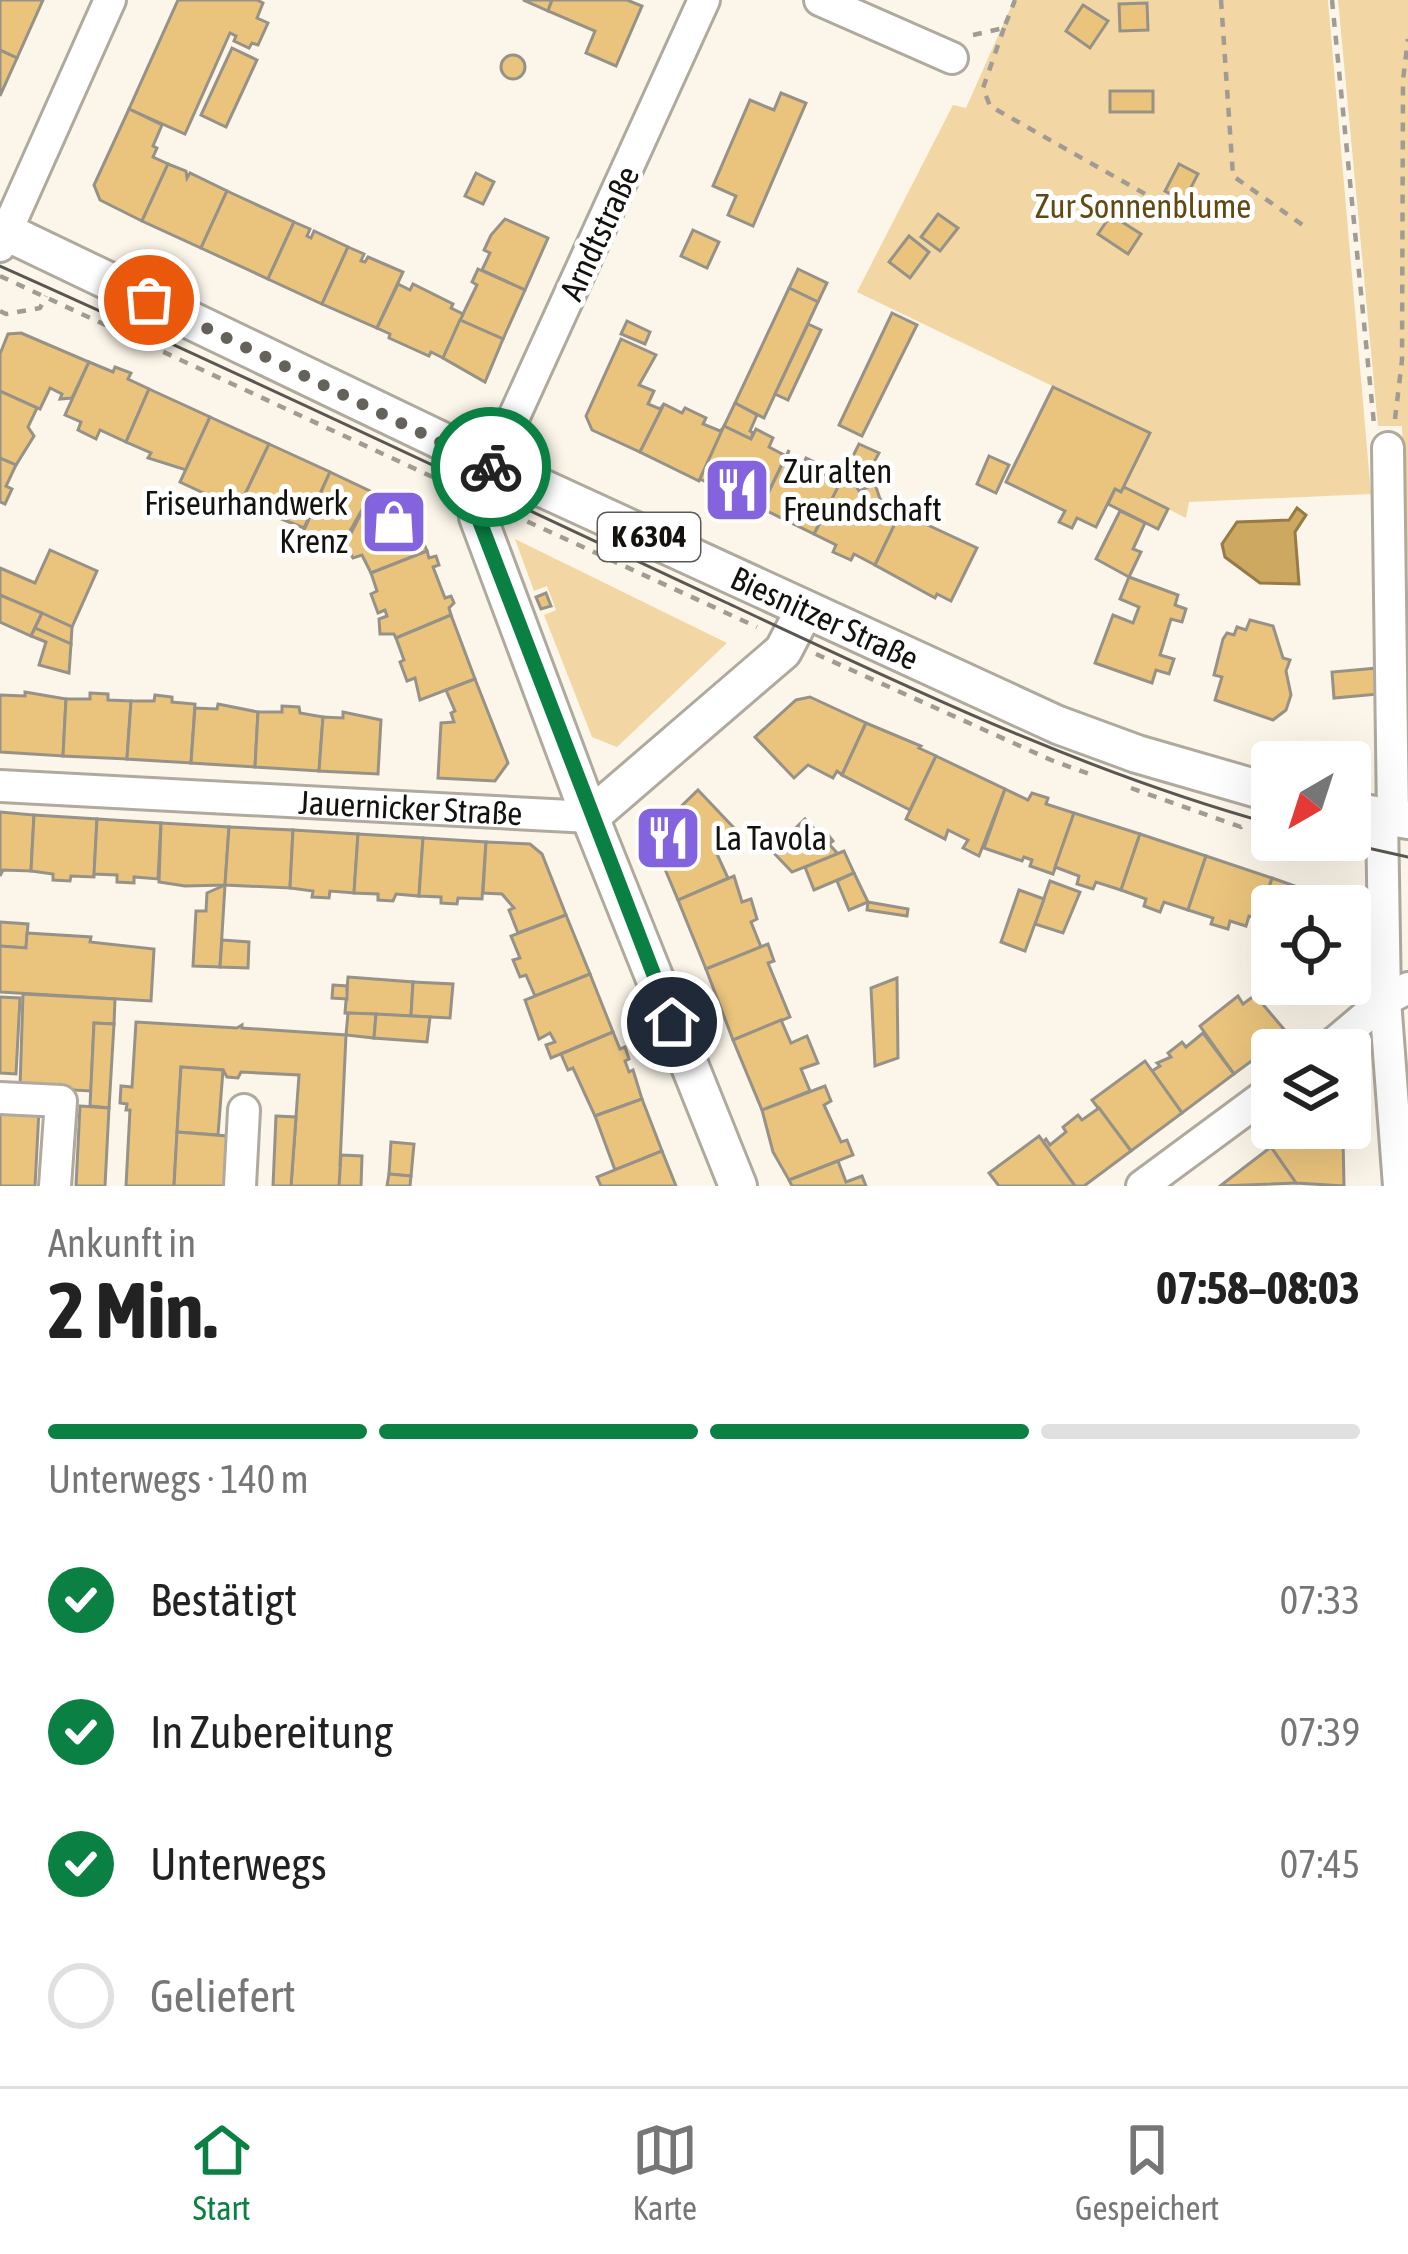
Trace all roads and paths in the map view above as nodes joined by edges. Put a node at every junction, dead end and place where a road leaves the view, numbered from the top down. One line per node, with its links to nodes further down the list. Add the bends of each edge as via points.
1 (110, 0): 12 (street)
2 (704, 0): 16 (street, Arndtstraße)
3 (820, 0): 9 (street)
4 (1015, 0): 7 (path)
5 (1221, 0): 11 (path, via 1233,176)
6 (1332, 0): 15 (path, via 1374,427)
7 (1004, 28): 9 (path, via 970,35 948,26); 10 (path, via 983,88 990,106)
8 (1408, 40): 15 (path, via 1402,360)
9 (944, 54)
10 (1184, 216)
11 (1304, 226)
12 (2, 236): 16 (main road, Biesnitzer Straße / K 6304)
13 (50, 288): 14 (path, via 40,308)
14 (0, 311)
15 (1388, 448): 20 (street)
16 (492, 465): 17 (main road, Biesnitzer Straße / K 6304); 21 (main road, via 478,517)
17 (805, 609): 19 (main road, Biesnitzer Straße / K 6304, via 1058,725); 21 (main road, via 783,651)
18 (0, 786): 21 (street, Jauernicker Straße)
19 (1251, 787)
20 (1383, 816): 22 (street)
21 (590, 817): 29 (main road)
22 (1397, 994): 23 (street); 31 (street)
23 (1353, 1029)
24 (0, 1098): 27 (street, via 61,1101)
25 (1251, 1106): 30 (street)
26 (244, 1110): 28 (street)
27 (55, 1186)
28 (239, 1186)
29 (738, 1186)
30 (1142, 1186)
31 (1399, 1186)

